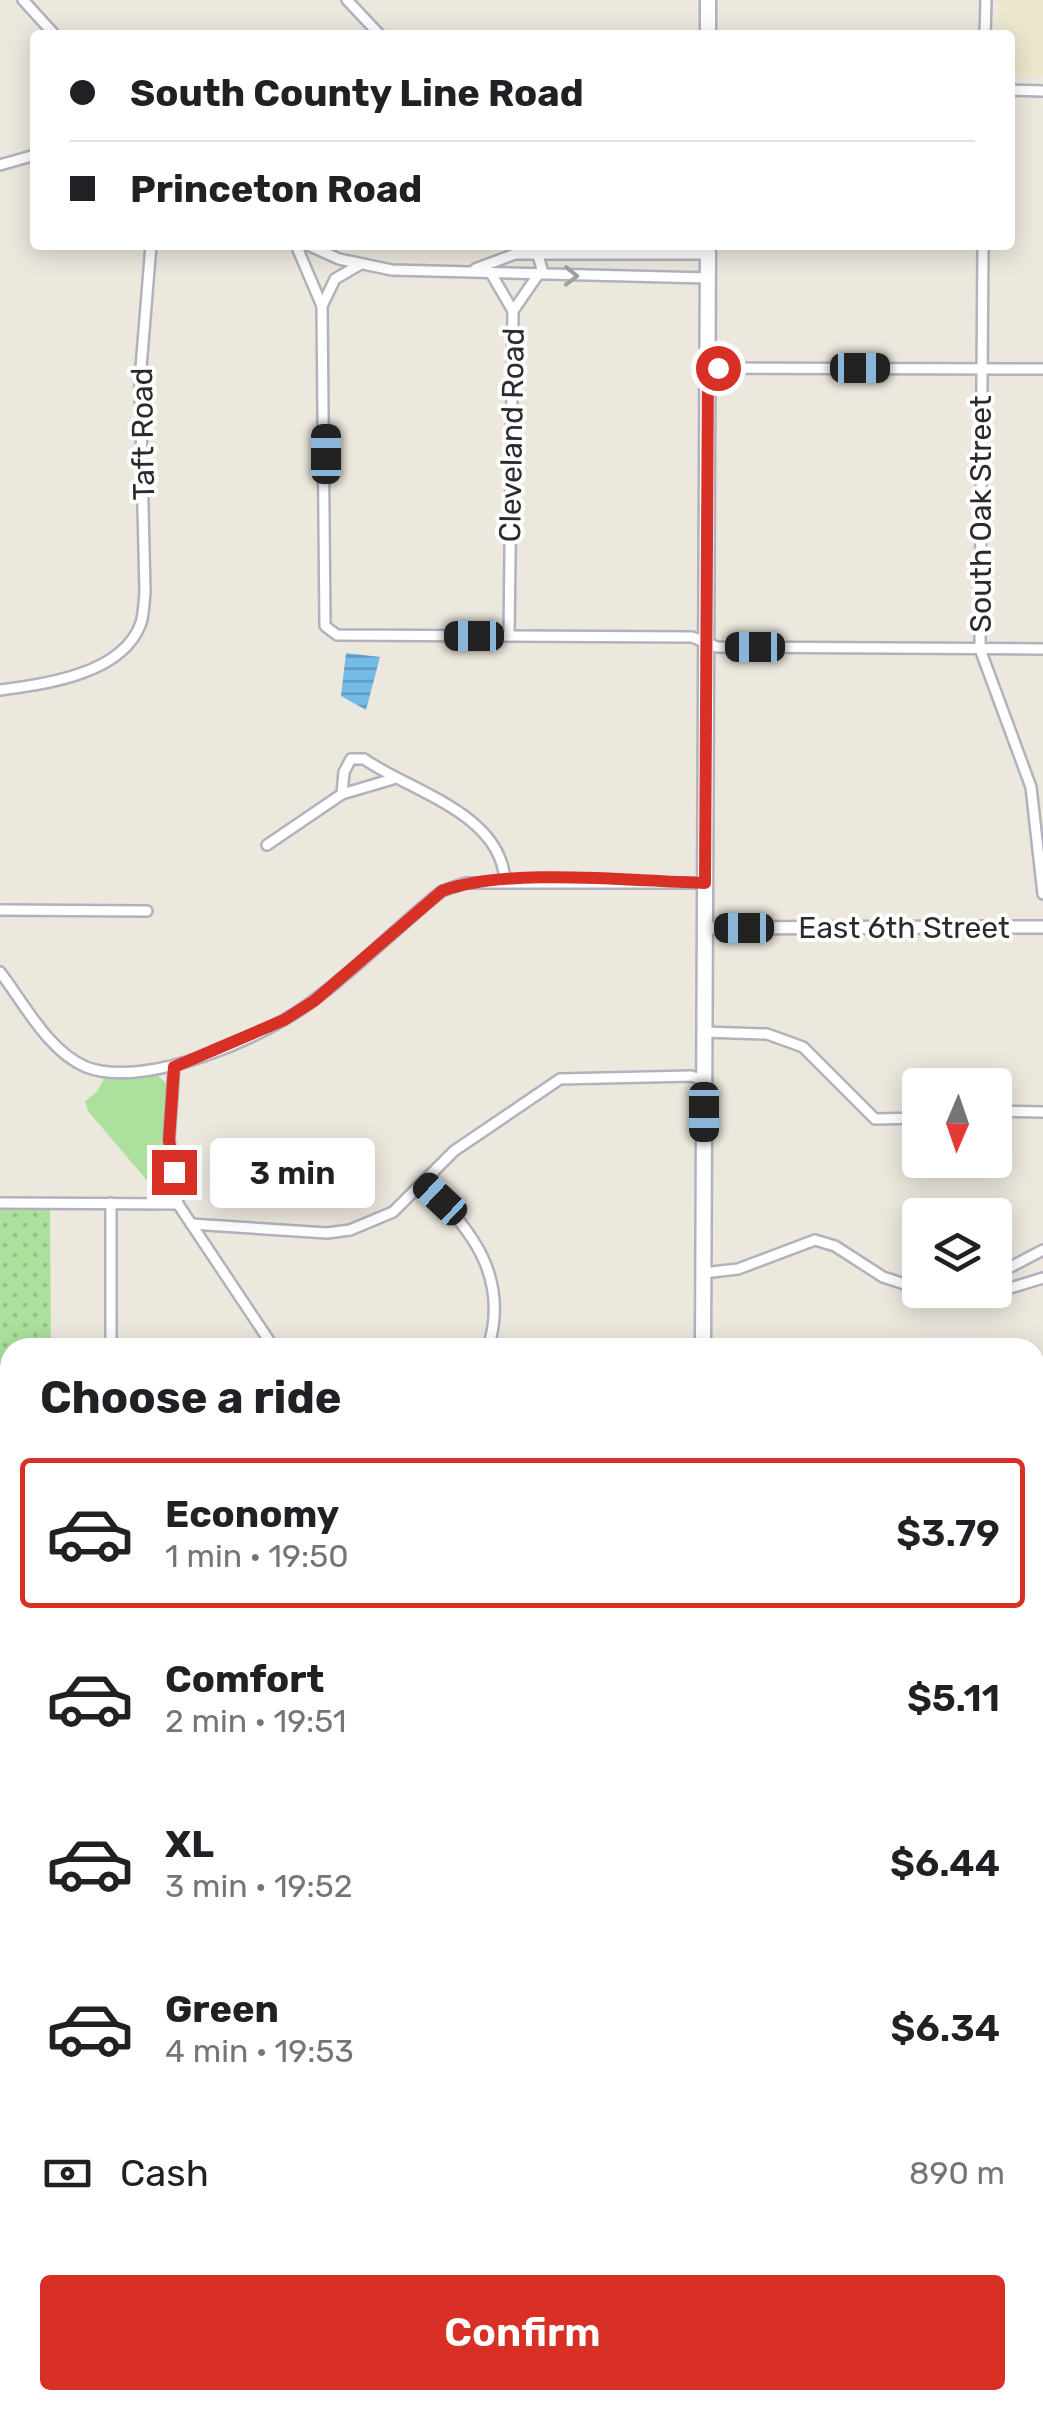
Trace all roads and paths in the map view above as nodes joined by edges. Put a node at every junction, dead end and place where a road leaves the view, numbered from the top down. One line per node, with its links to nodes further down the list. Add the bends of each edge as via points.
1 (23, 0): 5 (street)
2 (346, 0): 6 (street)
3 (708, 0): 7 (main road)
4 (986, 0): 8 (street)
5 (50, 30)
6 (375, 30)
7 (708, 30)
8 (985, 30)
9 (1015, 90): 10 (street)
10 (1043, 91)
11 (30, 157): 12 (street)
12 (0, 165)
13 (151, 250): 36 (street, Taft Road, via 140,380 141,624 124,648 97,667)
14 (298, 250): 27 (street)
15 (321, 250): 22 (street)
16 (501, 250): 21 (street)
17 (533, 250): 21 (street)
18 (538, 250): 25 (street, Cleveland Road)
19 (708, 250): 26 (main road)
20 (983, 250): 30 (street, South Oak Street)
21 (495, 258): 23 (street)
22 (359, 265): 23 (street); 27 (street, via 335,279)
23 (475, 269): 24 (street)
24 (492, 274): 25 (street); 28 (street)
25 (538, 275): 26 (street, one-way to 26); 28 (street, Cleveland Road)
26 (708, 278): 29 (main road)
27 (322, 306): 32 (street, via 324,626 337,635)
28 (513, 311): 32 (street, Cleveland Road)
29 (708, 368): 30 (street); 33 (main road)
30 (982, 369): 31 (street); 34 (street, South Oak Street)
31 (1043, 369)
32 (509, 636): 33 (street)
33 (707, 642): 34 (street); 41 (main road)
34 (980, 649): 35 (street); 42 (street, South Oak Street, via 1031,787)
35 (1043, 649)
36 (0, 690)
37 (392, 779): 38 (street); 38 (street, via 351,759); 40 (street, via 476,825 498,851)
38 (342, 794): 39 (street)
39 (267, 845)
40 (506, 880): 41 (street); 49 (street, via 442,891 314,1001)
41 (705, 883): 46 (main road)
42 (1043, 894)
43 (0, 910): 44 (street)
44 (148, 911)
45 (1043, 927): 46 (street, East 6th Street)
46 (705, 928): 48 (main road)
47 (0, 972): 49 (street, via 58,1050 85,1066)
48 (704, 1032): 50 (main road); 53 (street, via 780,1037 813,1053 875,1119)
49 (174, 1067): 57 (street, via 169,1140)
50 (704, 1080): 54 (street, via 560,1079 481,1130); 61 (main road)
51 (1012, 1111): 52 (street)
52 (1043, 1112)
53 (902, 1118)
54 (424, 1184): 58 (street, via 393,1212 350,1230); 67 (street, via 469,1230 490,1269 495,1308)
55 (110, 1203): 56 (street); 57 (street); 65 (street)
56 (0, 1204)
57 (178, 1204): 58 (street)
58 (191, 1224): 66 (street)
59 (1043, 1250): 60 (street)
60 (1012, 1266)
61 (703, 1274): 63 (street, via 738,1270 816,1240); 68 (main road)
62 (1043, 1278): 64 (street)
63 (902, 1284)
64 (1012, 1287)
65 (111, 1338)
66 (267, 1338)
67 (490, 1338)
68 (703, 1338)

